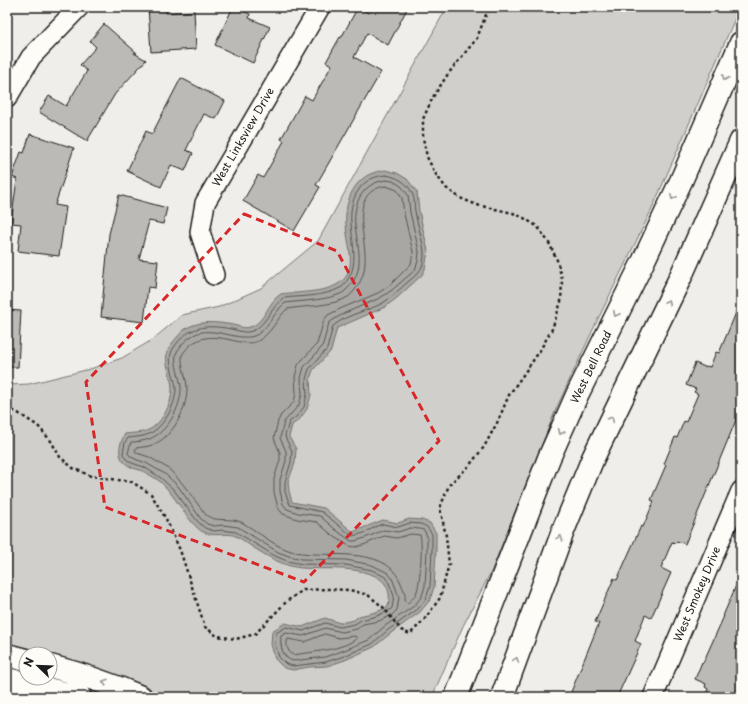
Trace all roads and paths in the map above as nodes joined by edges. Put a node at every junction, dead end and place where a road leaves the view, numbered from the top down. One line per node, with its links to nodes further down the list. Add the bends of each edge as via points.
1 (79, 7): 5 (street, via 31,57)
2 (489, 7): 8 (path, via 477,38 448,74 423,119 427,157 446,188 460,198 524,218 538,227 549,242 557,260 562,279 561,302 552,329 509,395 484,447 449,485 440,508 449,564 440,598 410,634 400,630 383,607 368,595 350,590 327,589 303,590 288,601 255,634 236,639 217,636 205,627 180,550 151,494 132,482 91,476 73,468 60,458 51,441 38,426)
3 (312, 10): 7 (street, West Linksview Drive, via 205,203 200,232)
4 (741, 43): 16 (main road, West Bell Road, one-way to 16, via 643,262 549,458)
5 (7, 98)
6 (741, 141): 17 (main road, one-way to 6, via 563,531 593,458 681,276)
7 (214, 275)
8 (7, 408)
9 (741, 491): 18 (street, West Smokey Drive)
10 (7, 655): 11 (main road)
11 (18, 658)
12 (58, 668): 15 (main road, one-way to 12, via 113,685)
13 (7, 679): 14 (main road)
14 (80, 697)
15 (141, 697)
16 (456, 697)
17 (502, 697)
18 (653, 697)

